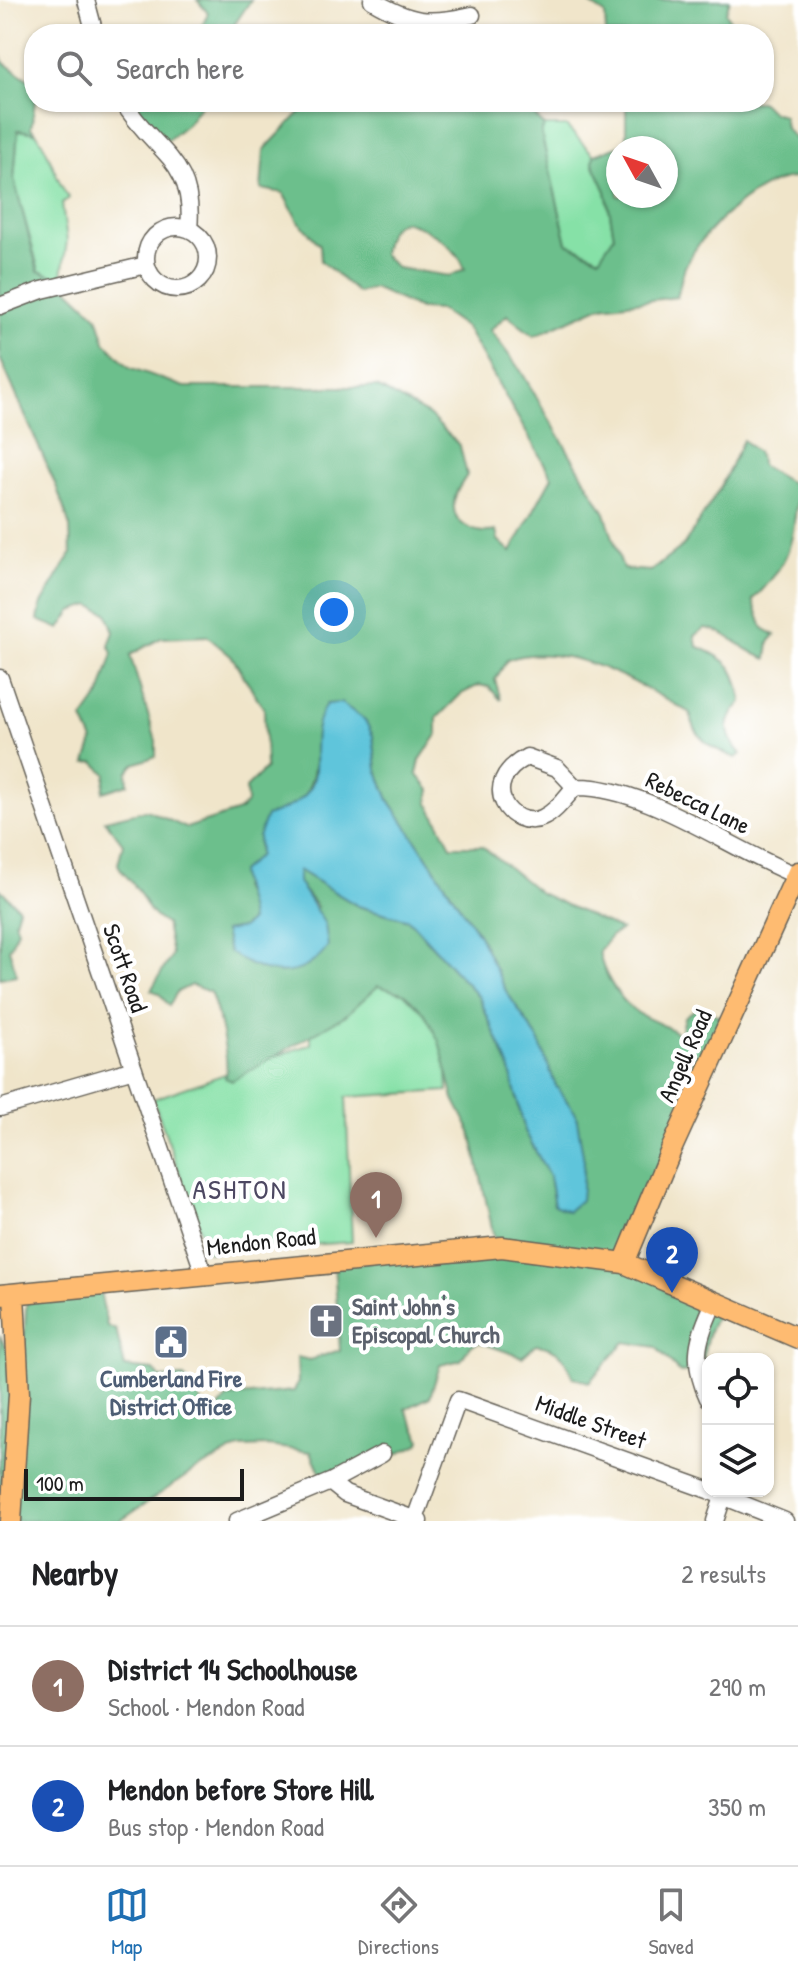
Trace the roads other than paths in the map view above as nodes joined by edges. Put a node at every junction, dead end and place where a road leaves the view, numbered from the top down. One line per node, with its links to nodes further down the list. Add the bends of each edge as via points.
1 (86, 0): 4 (street)
2 (372, 0): 3 (street, via 434,23)
3 (472, 15)
4 (92, 24)
5 (131, 112): 6 (street, via 182,175 191,202)
6 (189, 229): 7 (street, via 162,231 147,251); 7 (street, via 208,250 203,277 178,290 152,278)
7 (146, 265): 8 (street, via 42,290)
8 (0, 306)
9 (0, 678): 12 (street, Scott Road)
10 (575, 787): 10 (street, via 557,768 527,757 502,776 499,795 514,812 540,819); 11 (street, Rebecca Lane, via 612,789 645,801)
11 (797, 875): 14 (main road, Angell Road)
12 (134, 1069): 13 (street); 15 (street, Scott Road)
13 (0, 1108)
14 (624, 1263): 15 (main road, Mendon Road, via 502,1247); 17 (main road, Mendon Road)
15 (204, 1274): 16 (main road, Mendon Road)
16 (7, 1294): 20 (main road)
17 (715, 1301): 19 (main road, Mendon Road); 21 (street, via 697,1342)
18 (0, 1337): 20 (main road)
19 (798, 1338)
20 (19, 1374): 28 (main road)
21 (702, 1382)
22 (382, 1454): 23 (street)
23 (330, 1482): 27 (street, via 345,1494); 29 (street)
24 (702, 1487): 27 (street, Middle Street, via 458,1400)
25 (716, 1497): 30 (street)
26 (728, 1497): 31 (street, Middle Street)
27 (417, 1520)
28 (11, 1521)
29 (237, 1521)
30 (715, 1521)
31 (785, 1521)

